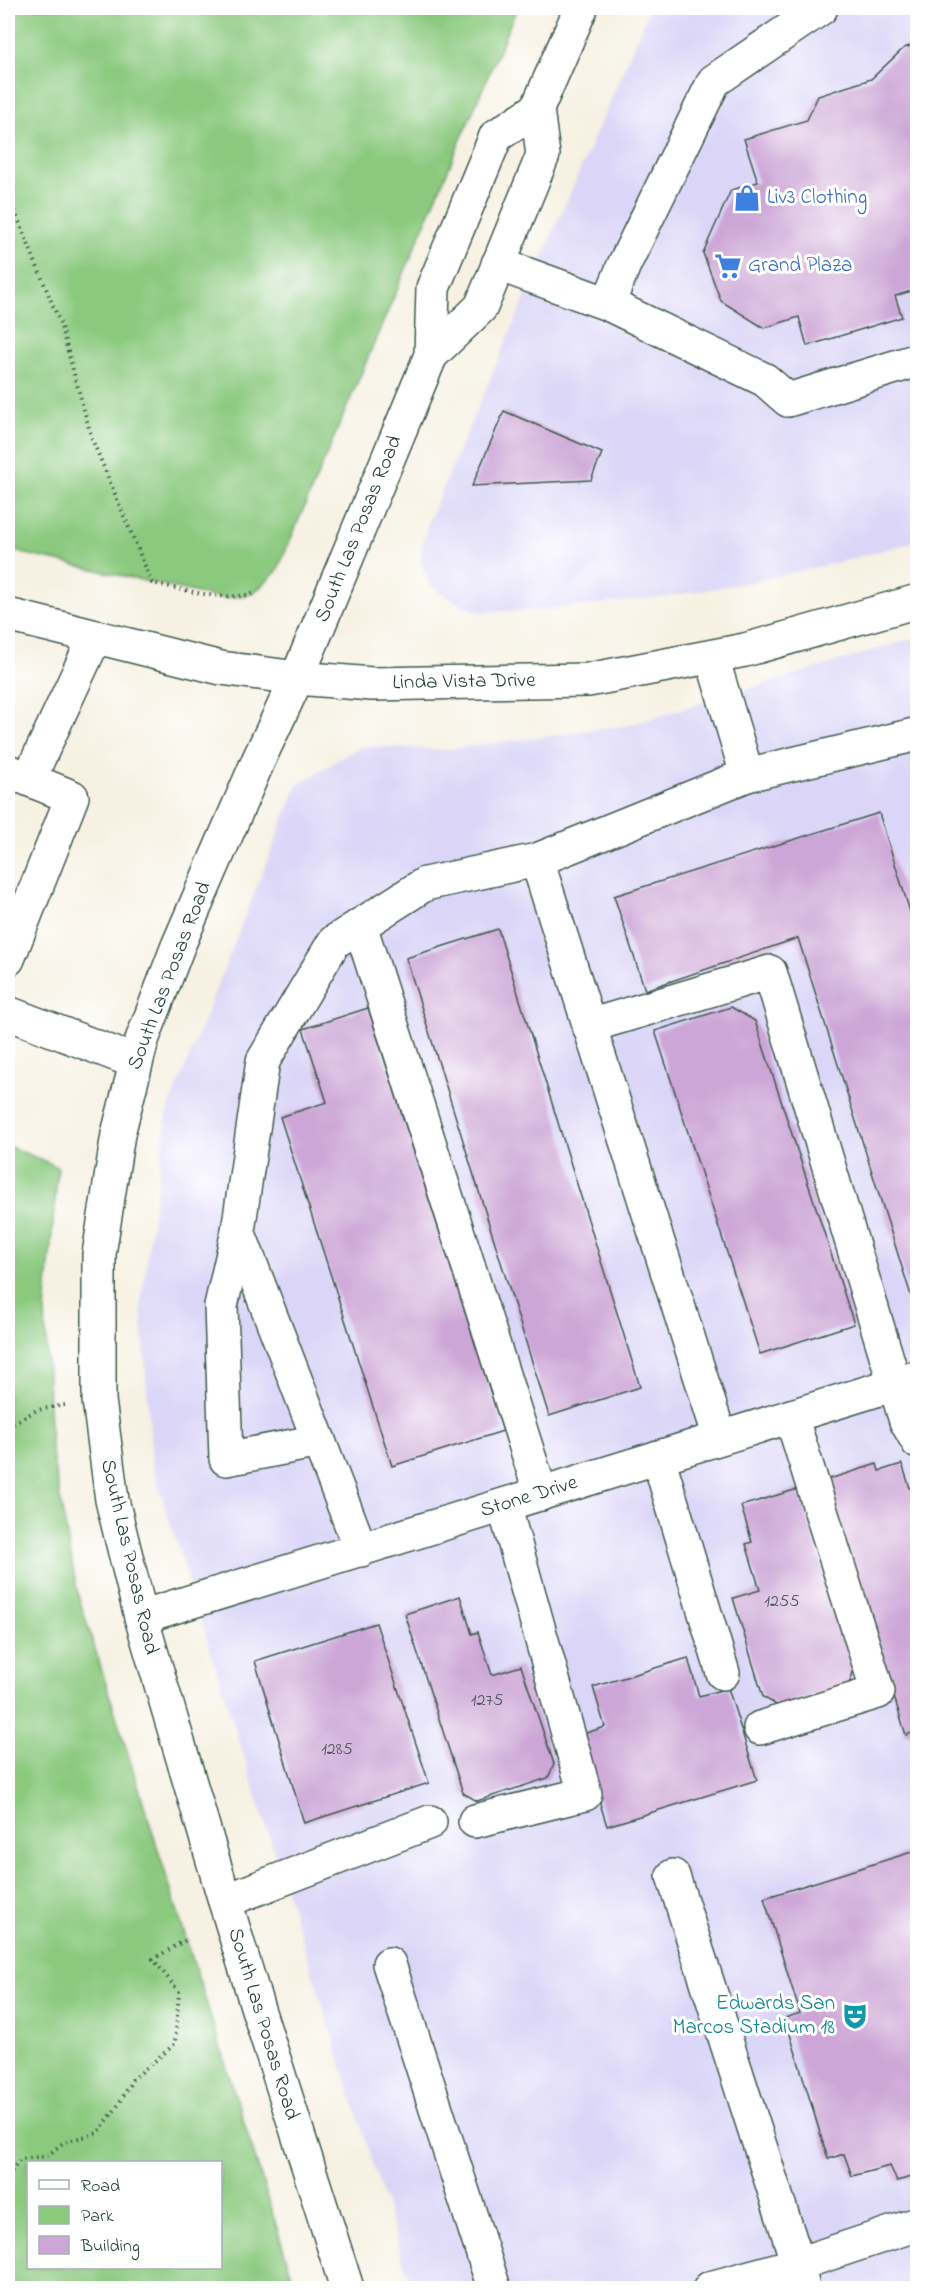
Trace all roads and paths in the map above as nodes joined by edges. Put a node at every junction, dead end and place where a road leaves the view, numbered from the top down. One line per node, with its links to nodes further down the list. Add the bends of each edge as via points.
1 (581, 8): 3 (main road)
2 (821, 8): 6 (main road, via 714,81)
3 (537, 109): 5 (main road, South Las Posas Road, via 543,155); 7 (main road, South Las Posas Road, via 496,136 433,288)
4 (8, 194): 9 (path, via 60,323 92,440 152,583 220,598)
5 (498, 264): 6 (main road); 7 (main road, South Las Posas Road, via 481,307)
6 (608, 304): 8 (main road, via 765,380 788,400)
7 (431, 355): 14 (main road, South Las Posas Road)
8 (918, 360)
9 (253, 594)
10 (918, 601): 13 (main road, Linda Vista Drive)
11 (8, 615): 12 (main road, Linda Vista Drive)
12 (95, 637): 14 (main road, Linda Vista Drive, via 221,668); 16 (main road)
13 (712, 657): 14 (main road, Linda Vista Drive, via 588,680 372,684); 17 (main road)
14 (297, 678): 23 (main road, South Las Posas Road, via 178,945)
15 (918, 734): 17 (main road)
16 (18, 775): 20 (main road, via 72,797)
17 (747, 775): 18 (main road)
18 (537, 860): 19 (main road, via 425,884); 22 (main road)
19 (360, 926): 24 (main road, via 334,942 263,1061); 33 (main road)
20 (8, 959)
21 (8, 1014): 23 (main road)
22 (589, 1026): 25 (main road, via 770,972); 29 (main road)
23 (136, 1062): 26 (main road, South Las Posas Road, via 118,1134 99,1254)
24 (238, 1232): 30 (main road); 30 (main road, via 221,1306 226,1459)
25 (906, 1380): 27 (main road, Stone Drive); 31 (main road, via 906,1420)
26 (99, 1400): 28 (path, via 37,1410); 36 (main road, South Las Posas Road, via 112,1500)
27 (791, 1416): 29 (main road, Stone Drive); 38 (main road, via 878,1692)
28 (8, 1426)
29 (720, 1438): 32 (main road, Stone Drive)
30 (319, 1441): 35 (main road)
31 (918, 1442)
32 (658, 1457): 33 (main road, Stone Drive); 37 (main road)
33 (541, 1494): 34 (main road, Stone Drive)
34 (504, 1505): 35 (main road, Stone Drive); 39 (main road, via 585,1794)
35 (361, 1550): 36 (main road, Stone Drive)
36 (141, 1617): 42 (main road, South Las Posas Road)
37 (723, 1673)
38 (759, 1728)
39 (475, 1821)
40 (430, 1822): 42 (main road)
41 (673, 1876): 47 (main road)
42 (225, 1901): 48 (main road, South Las Posas Road)
43 (186, 1940): 45 (path, via 153,1959 178,1992 175,2044 132,2080 98,2133 64,2142 47,2156 20,2159)
44 (389, 1964): 49 (main road)
45 (8, 2176)
46 (918, 2224): 47 (main road)
47 (800, 2276): 50 (main road)
48 (347, 2289)
49 (494, 2289)
50 (710, 2289)

